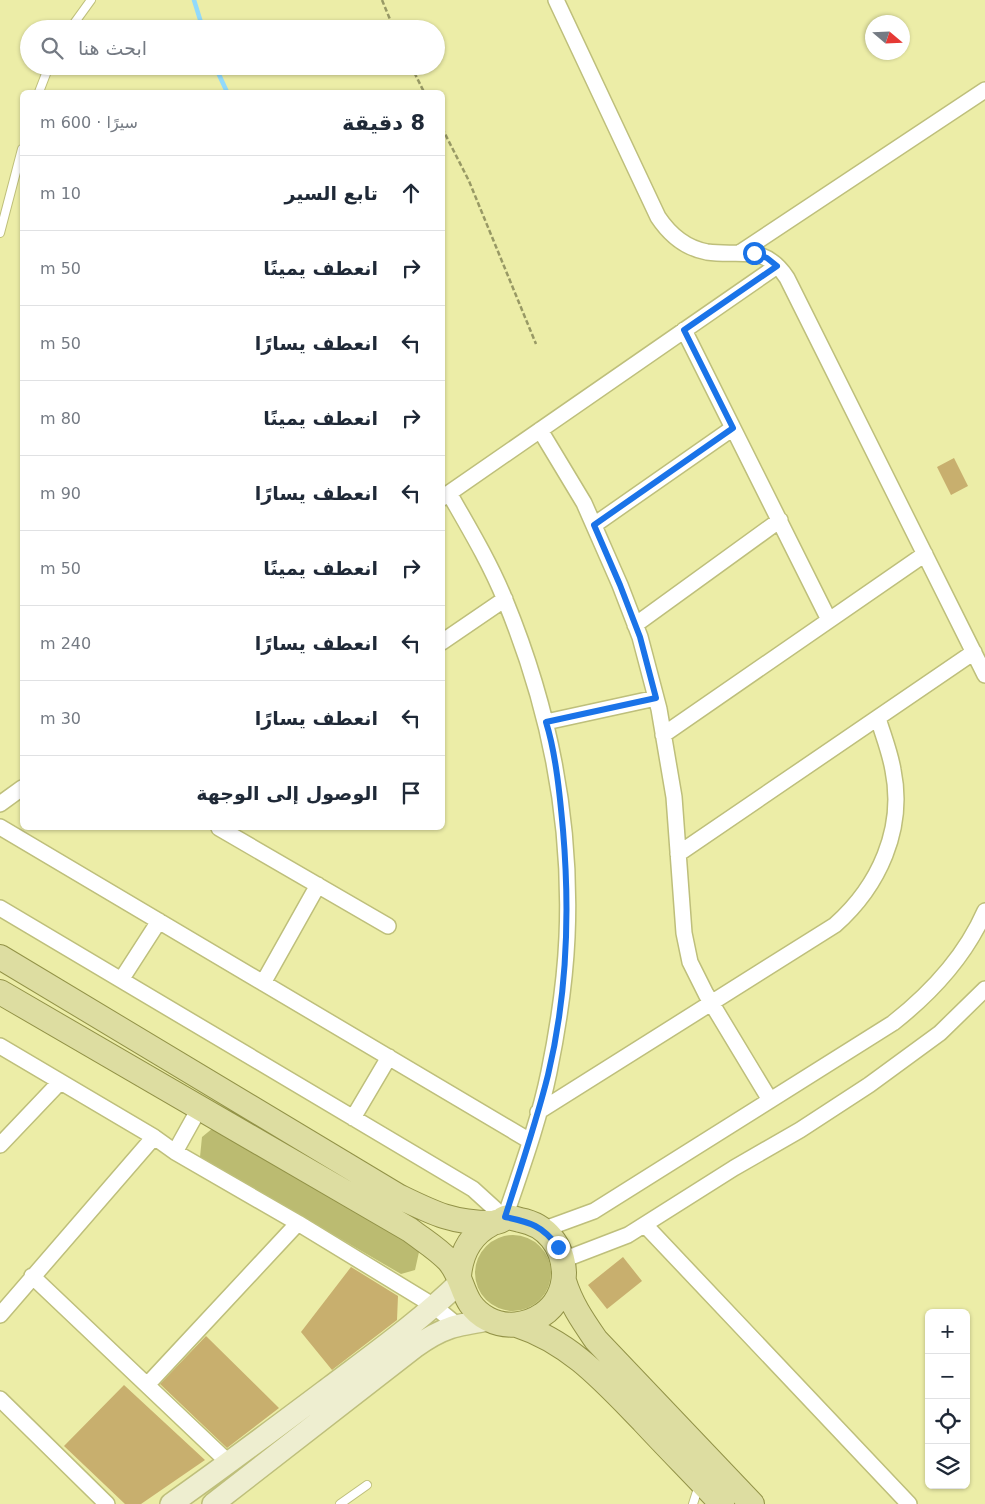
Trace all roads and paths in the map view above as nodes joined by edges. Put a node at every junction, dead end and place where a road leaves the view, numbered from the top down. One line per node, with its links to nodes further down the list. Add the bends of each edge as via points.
1 (90, 0): 4 (lane)
2 (382, 0): 5 (path)
3 (556, 0): 14 (street, via 665,228 696,249)
4 (76, 20)
5 (390, 20)
6 (46, 75): 8 (lane)
7 (416, 75): 9 (path)
8 (40, 90)
9 (423, 90)
10 (985, 90): 14 (street)
11 (445, 134): 17 (path, via 469,181)
12 (20, 157): 13 (lane)
13 (0, 233)
14 (741, 252): 15 (street, via 767,258)
15 (777, 266): 16 (street); 23 (street, via 787,278)
16 (684, 330): 18 (street); 19 (street)
17 (536, 344)
18 (733, 428): 21 (street); 22 (street)
19 (540, 430): 20 (street); 22 (street, via 576,488)
20 (446, 495): 24 (street, via 479,545)
21 (780, 520): 25 (street); 26 (street)
22 (594, 525): 26 (street)
23 (925, 554): 25 (street); 28 (street)
24 (505, 599): 27 (street); 32 (street)
25 (829, 620): 33 (street)
26 (635, 624): 30 (street)
27 (445, 640)
28 (974, 652): 29 (street); 31 (street)
29 (985, 675)
30 (656, 698): 32 (street); 33 (street)
31 (878, 718): 38 (street); 49 (street, via 893,770 896,805 890,839 879,871 861,899 835,925)
32 (546, 722): 55 (street, via 561,808 567,937 560,1006)
33 (663, 735): 38 (street, via 674,797)
34 (20, 789): 35 (street)
35 (0, 804)
36 (0, 826): 42 (street)
37 (222, 830): 39 (street)
38 (678, 854): 49 (street, via 686,947 697,978)
39 (318, 885): 43 (street); 46 (street)
40 (0, 908): 45 (street)
41 (985, 911): 53 (street, via 953,964 915,1005 893,1023)
42 (160, 922): 45 (street); 46 (street)
43 (388, 926)
44 (0, 957): 61 (main road, via 398,1196 445,1218 469,1223)
45 (121, 980): 56 (street)
46 (262, 983): 51 (street)
47 (985, 989): 63 (street, via 940,1033 869,1085)
48 (0, 992): 54 (main road)
49 (711, 1003): 53 (street); 55 (street)
50 (0, 1046): 52 (street)
51 (389, 1058): 56 (street); 58 (street)
52 (60, 1082): 57 (street); 59 (street)
53 (770, 1100): 64 (street, via 594,1211)
54 (200, 1107): 60 (street); 67 (main road, via 410,1230 448,1261)
55 (538, 1112): 58 (street)
56 (353, 1118): 61 (street, via 473,1189 495,1209)
57 (154, 1136): 60 (street); 66 (street)
58 (530, 1141): 61 (street)
59 (0, 1145)
60 (175, 1152): 62 (street)
61 (500, 1220): 64 (main road, via 526,1221); 67 (main road, via 478,1232 467,1244 461,1259)
62 (298, 1223): 68 (street); 73 (street)
63 (645, 1225): 65 (street); 85 (street)
64 (542, 1230): 65 (main road, via 558,1247)
65 (563, 1271): 72 (main road, via 558,1298 548,1311); 76 (main road, via 569,1298 596,1340)
66 (32, 1276): 69 (street); 73 (street)
67 (460, 1279): 68 (main road); 70 (main road, via 470,1304)
68 (434, 1306): 71 (street); 75 (main road)
69 (0, 1315)
70 (489, 1320): 71 (main road); 72 (main road)
71 (457, 1324): 80 (main road, via 434,1333)
72 (517, 1325): 76 (main road, via 553,1340 592,1368)
73 (147, 1385): 75 (street)
74 (0, 1399): 78 (street)
75 (229, 1463): 79 (main road)
76 (708, 1474): 82 (lane); 83 (main road); 84 (main road)
77 (367, 1484): 81 (lane)
78 (107, 1504)
79 (171, 1504)
80 (212, 1504)
81 (340, 1504)
82 (693, 1504)
83 (722, 1504)
84 (752, 1504)
85 (909, 1504)

